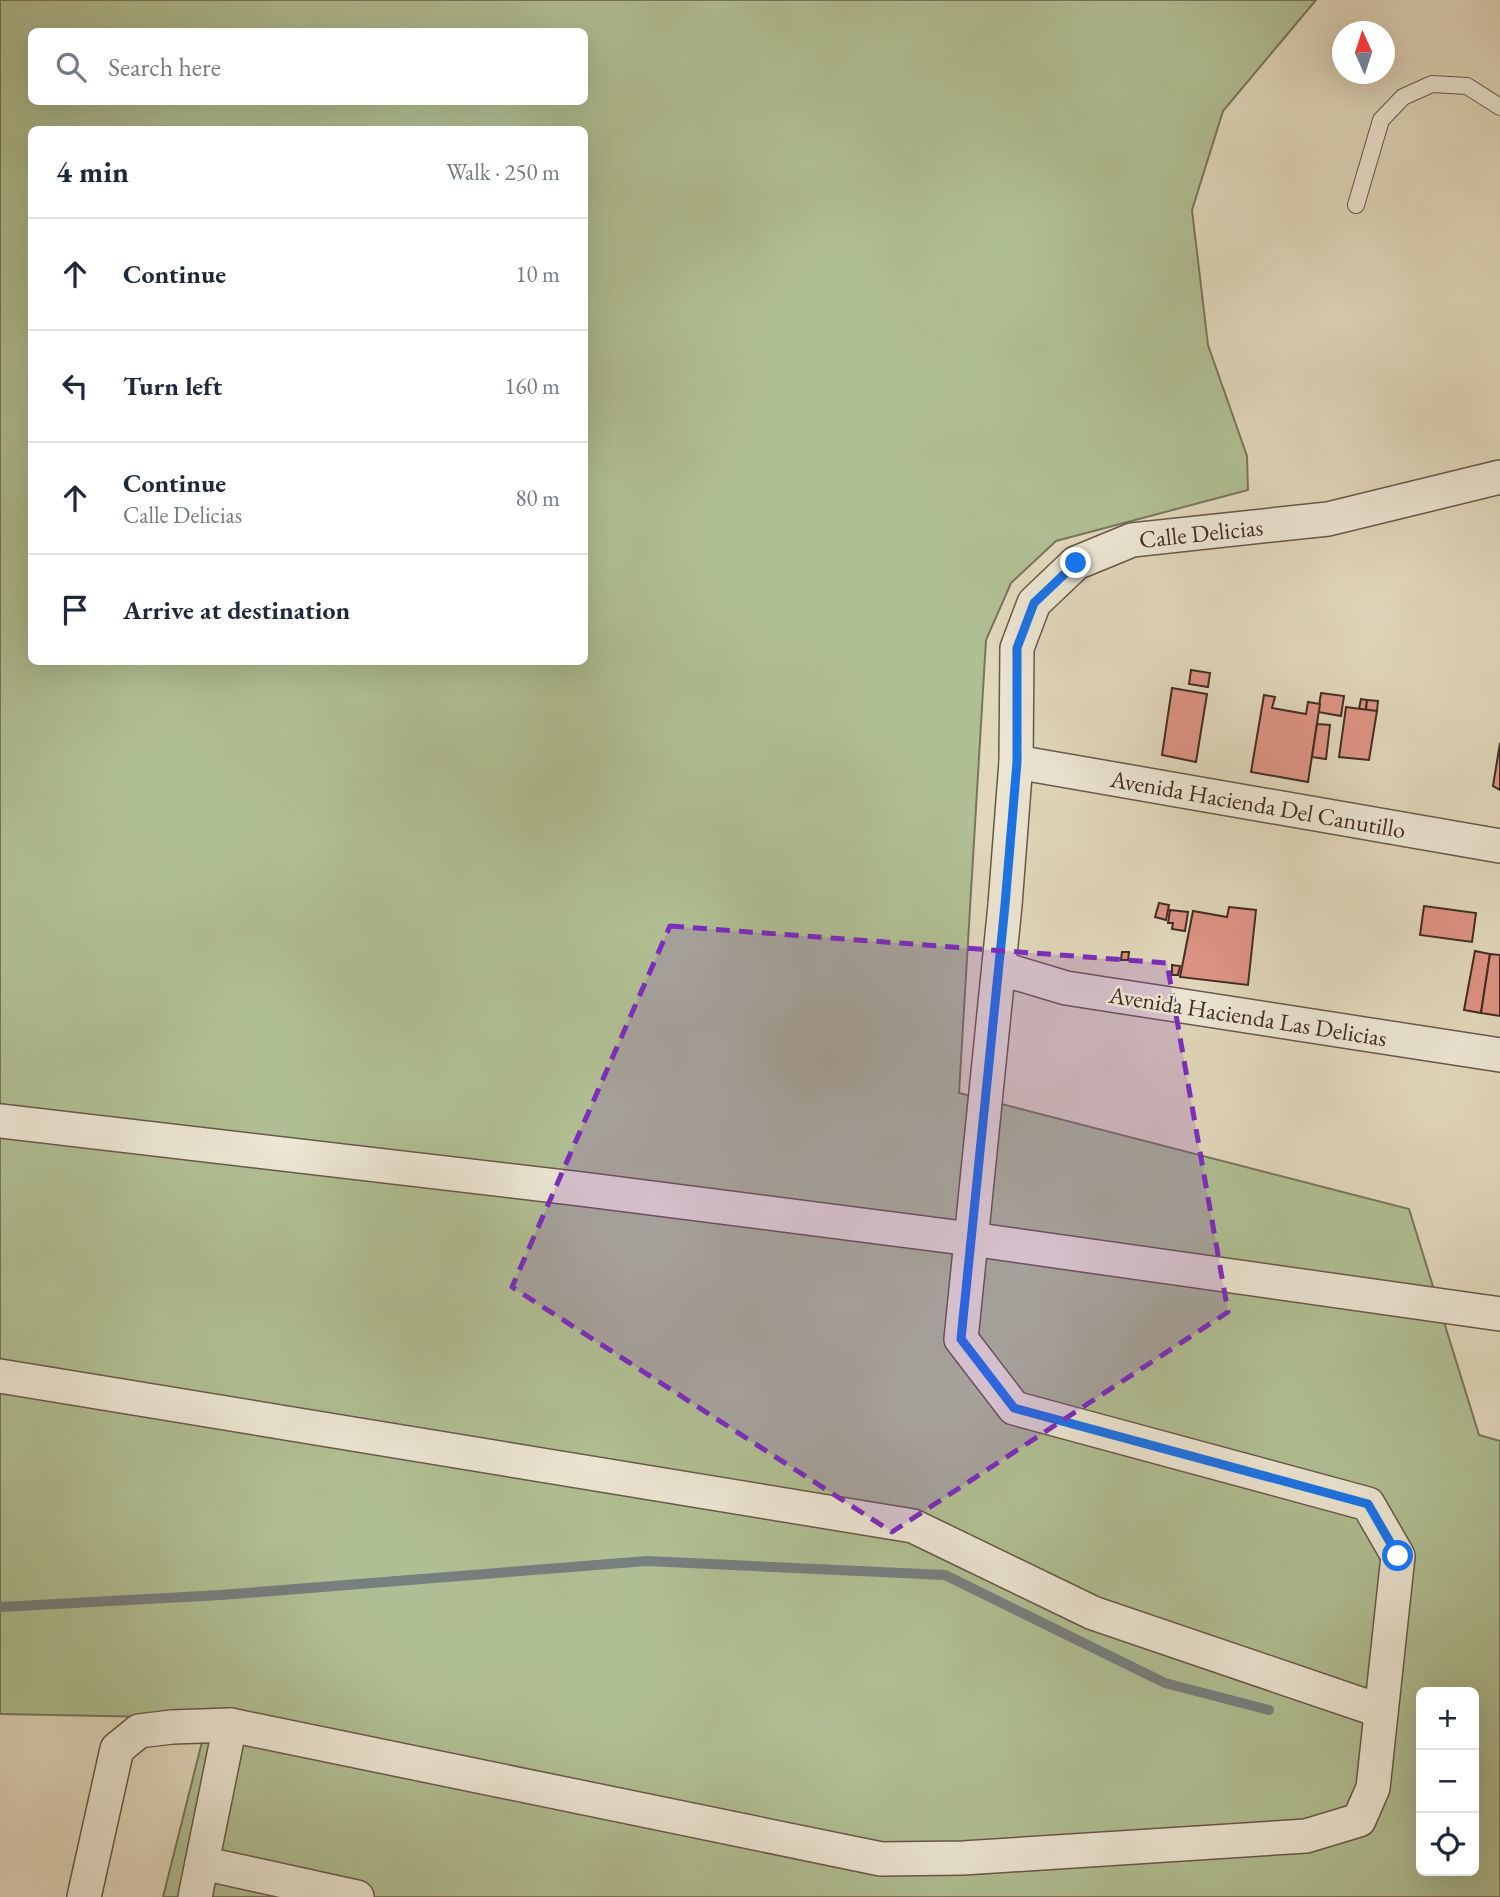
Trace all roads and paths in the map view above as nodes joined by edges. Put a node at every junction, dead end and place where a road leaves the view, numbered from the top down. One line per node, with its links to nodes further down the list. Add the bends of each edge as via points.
1 (1500, 107): 2 (lane, via 1467,86 1432,84 1403,97 1381,120)
2 (1356, 205)
3 (1500, 477): 4 (street, Calle Delicias, via 1328,519 1132,540 1076,563 1034,603 1017,648)
4 (1017, 762): 5 (street, Avenida Hacienda Del Canutillo); 6 (street, Calle Delicias)
5 (1500, 846)
6 (999, 968): 7 (street, Avenida Hacienda Las Delicias, via 1066,988); 9 (street, Calle Delicias)
7 (1500, 1055)
8 (0, 1121): 9 (street)
9 (971, 1238): 10 (street); 12 (street, Calle Delicias, via 961,1339 1014,1408 1368,1504 1398,1556)
10 (1500, 1314)
11 (0, 1376): 12 (street, via 913,1526 1093,1613)
12 (1381, 1711): 13 (street, Calle Delicias, via 1373,1788 1359,1820 1306,1836 881,1859)
13 (230, 1725): 14 (street); 15 (street, Calle Delicias, via 139,1731 117,1749)
14 (202, 1863): 16 (street); 17 (street)
15 (84, 1897)
16 (195, 1897)
17 (357, 1897)

